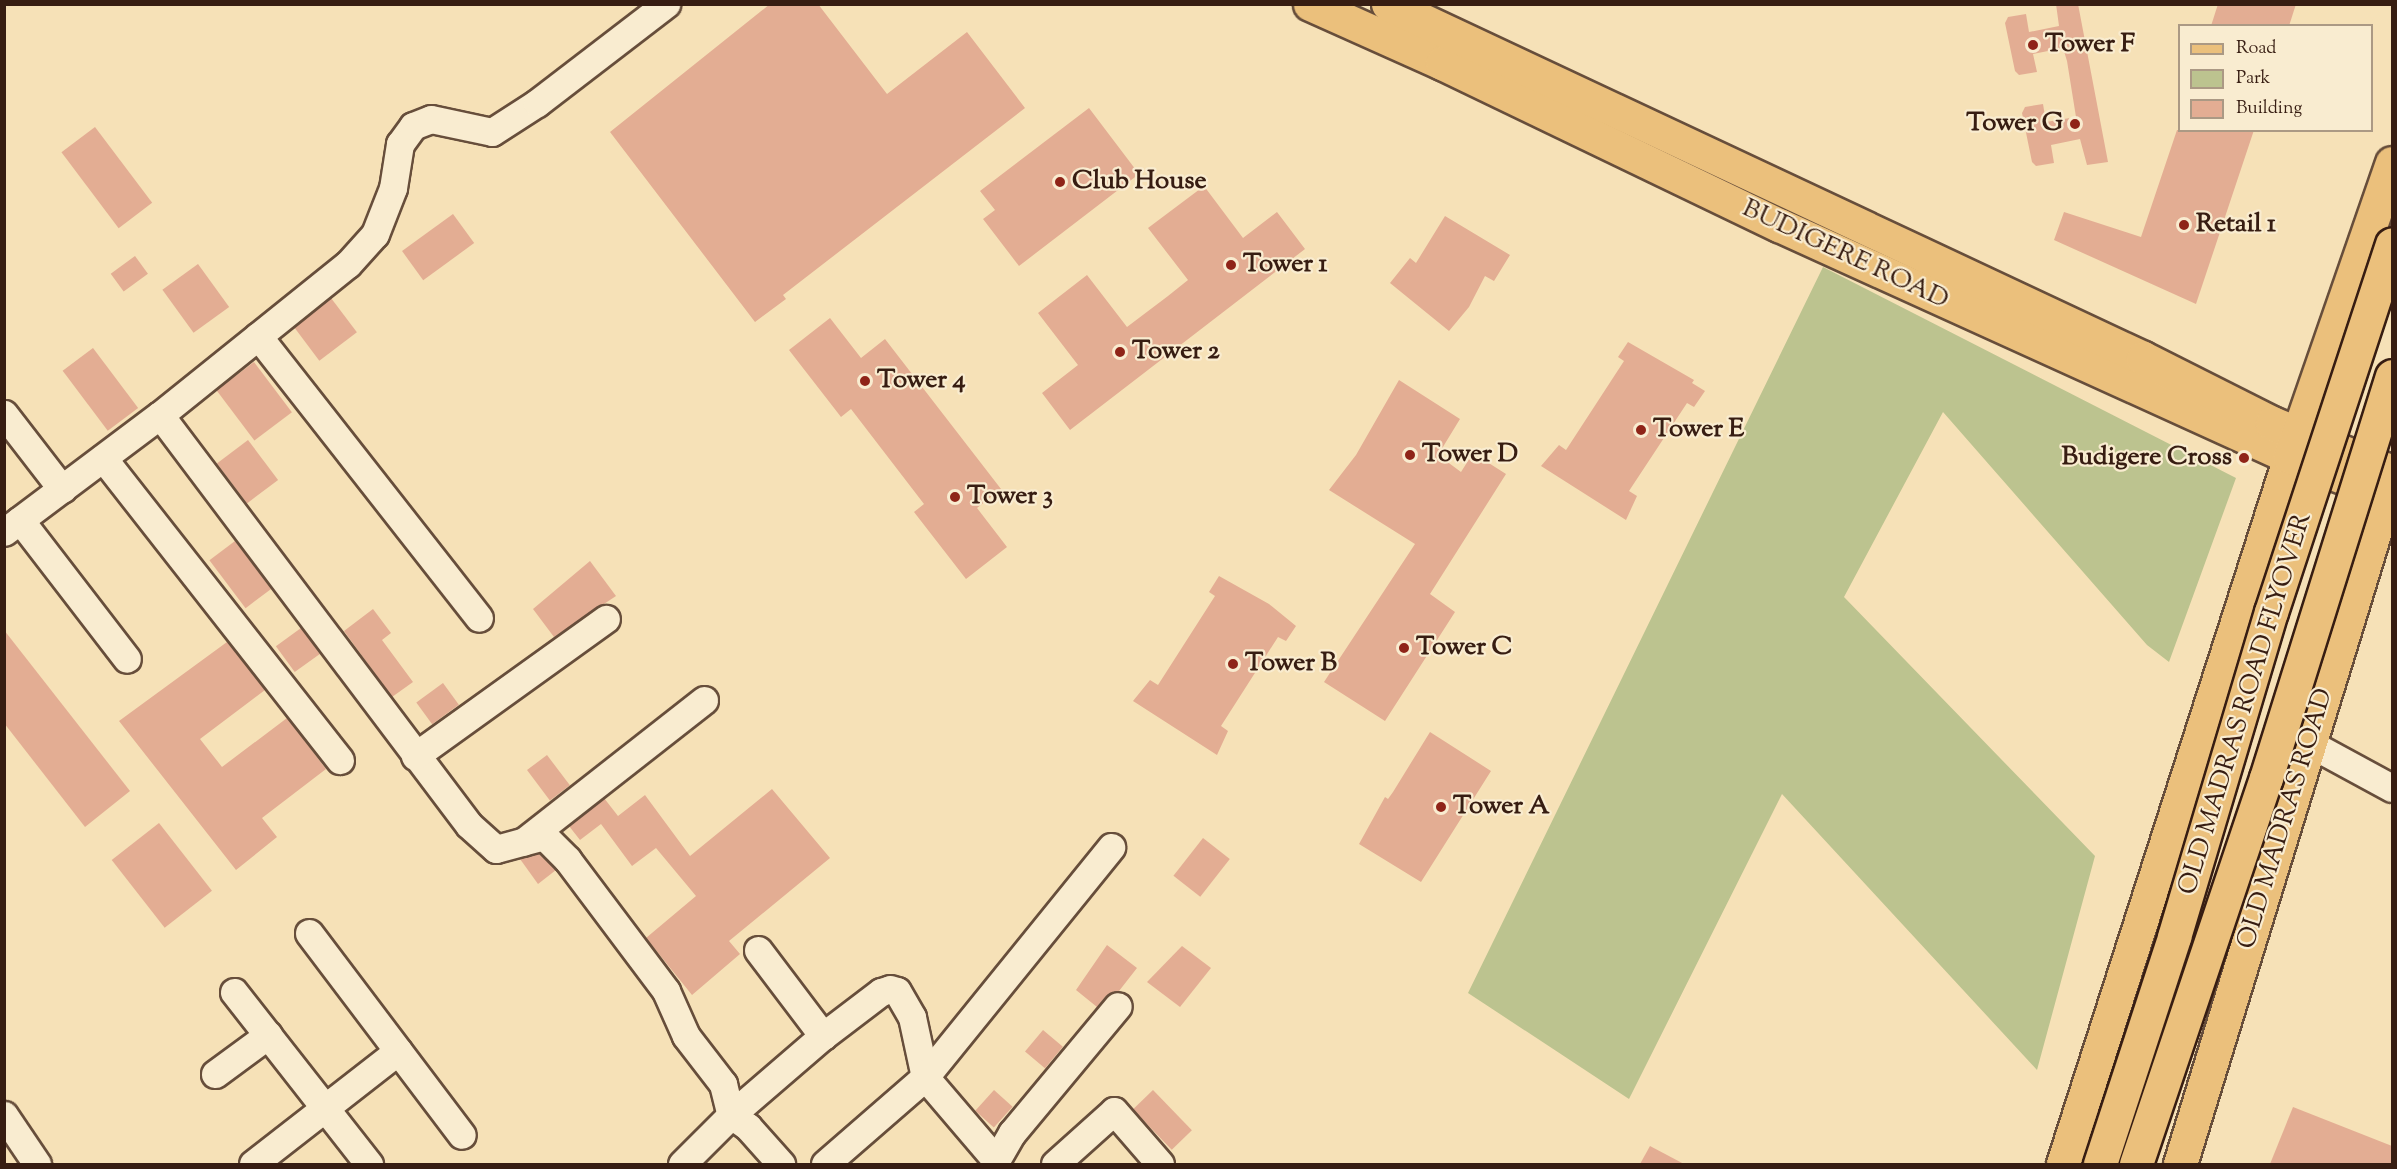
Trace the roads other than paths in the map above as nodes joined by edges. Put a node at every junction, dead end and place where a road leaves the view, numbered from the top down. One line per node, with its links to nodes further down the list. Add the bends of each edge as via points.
1 (666, 4): 6 (street, via 537,103 492,132 431,119 413,126 400,144 393,188 375,234 348,264)
2 (1310, 4): 10 (main road, BUDIGERE ROAD, via 1779,225)
3 (1388, 4): 10 (main road, BUDIGERE ROAD)
4 (2392, 163): 10 (main road)
5 (2392, 244): 48 (main road, OLD MADRAS ROAD FLYOVER, bridge, via 2271,612 2174,937)
6 (258, 336): 9 (street); 15 (street)
7 (2392, 376): 49 (main road, OLD MADRAS ROAD FLYOVER, bridge, via 2266,778)
8 (4, 414): 13 (street)
9 (160, 415): 11 (street); 20 (street)
10 (2295, 445): 12 (main road, BUDIGERE ROAD); 47 (main road)
11 (103, 458): 13 (street); 21 (street)
12 (2391, 484): 19 (main road, OLD MADRAS ROAD)
13 (62, 489): 14 (street)
14 (12, 526): 17 (street)
15 (479, 618)
16 (606, 619): 20 (street)
17 (127, 659)
18 (704, 700): 23 (street)
19 (2309, 743): 22 (street); 50 (main road, OLD MADRAS ROAD)
20 (414, 756): 23 (street, via 489,845 503,849)
21 (340, 760)
22 (2392, 788)
23 (523, 842): 36 (street, via 544,836 567,859 666,991 686,1036 723,1084)
24 (1111, 847): 33 (street)
25 (309, 933): 31 (street)
26 (758, 950): 30 (street)
27 (234, 992): 29 (street)
28 (1118, 1006): 38 (street, via 1012,1133)
29 (268, 1035): 32 (street); 34 (street)
30 (823, 1036): 33 (street, via 881,992 897,992 912,1017); 36 (street)
31 (398, 1051): 34 (street); 37 (street)
32 (215, 1074)
33 (925, 1077): 38 (street); 44 (street)
34 (325, 1108): 40 (street); 41 (street)
35 (4, 1115): 39 (street)
36 (731, 1115): 42 (street); 43 (street, via 748,1127)
37 (462, 1136)
38 (995, 1162)
39 (37, 1164)
40 (253, 1164)
41 (369, 1164)
42 (682, 1164)
43 (781, 1164)
44 (825, 1164)
45 (1056, 1164): 46 (street, via 1114,1111)
46 (1160, 1164)
47 (2063, 1164)
48 (2100, 1164)
49 (2136, 1164)
50 (2180, 1164)

